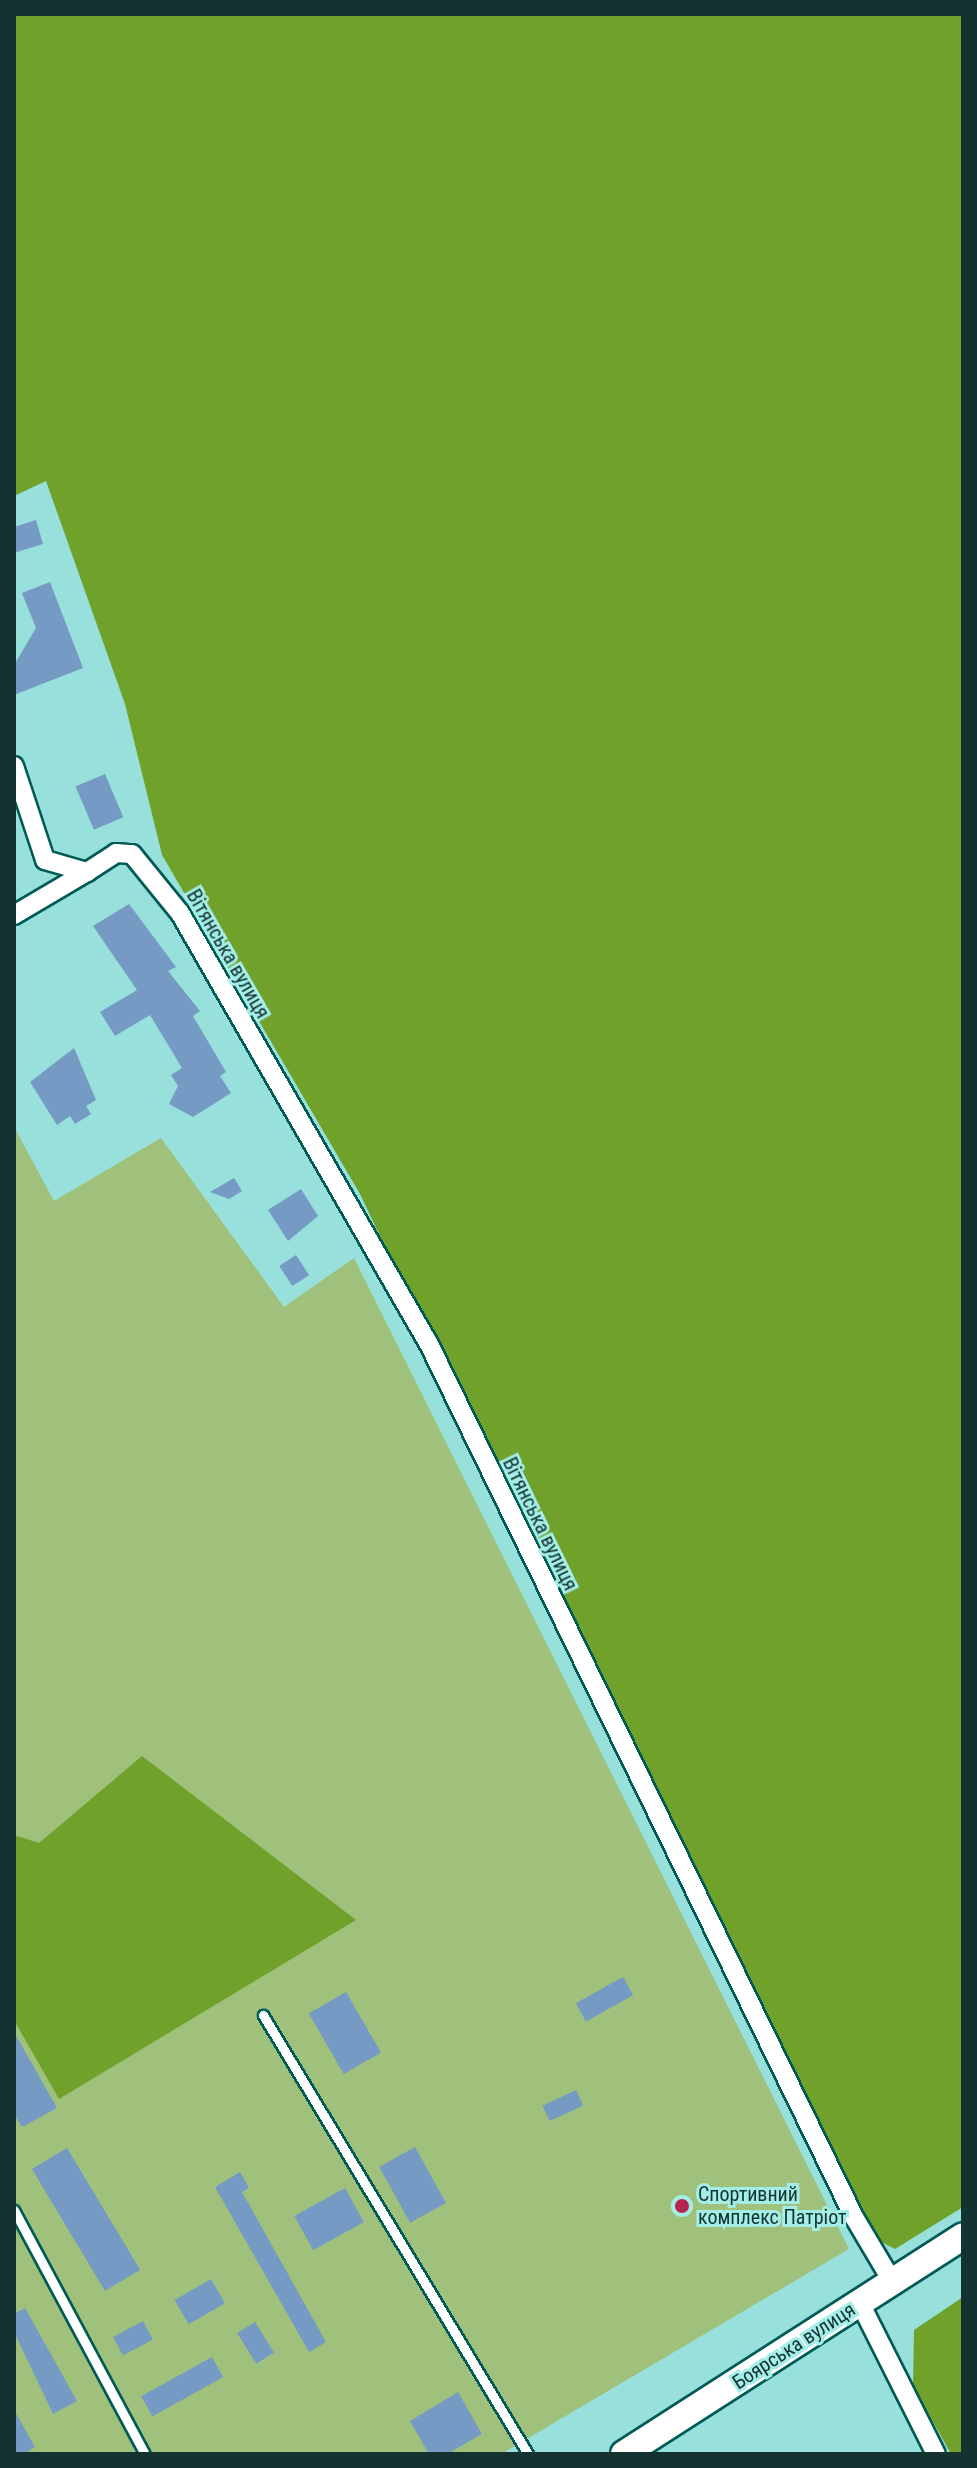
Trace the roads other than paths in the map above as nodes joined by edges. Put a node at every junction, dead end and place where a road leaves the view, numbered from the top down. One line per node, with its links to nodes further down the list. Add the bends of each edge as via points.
1 (14, 766): 2 (street, via 45,860)
2 (87, 872): 3 (street, Вітянська вулиця); 7 (street, Вітянська вулиця, via 116,853 147,864 428,1342 854,2217)
3 (14, 915)
4 (263, 2015): 10 (lane)
5 (14, 2210): 9 (lane)
6 (963, 2236): 7 (street, Боярська вулиця)
7 (892, 2281): 8 (street, Боярська вулиця)
8 (860, 2303): 11 (street, Боярська вулиця); 12 (street)
9 (145, 2454)
10 (528, 2454)
11 (624, 2454)
12 (936, 2454)

